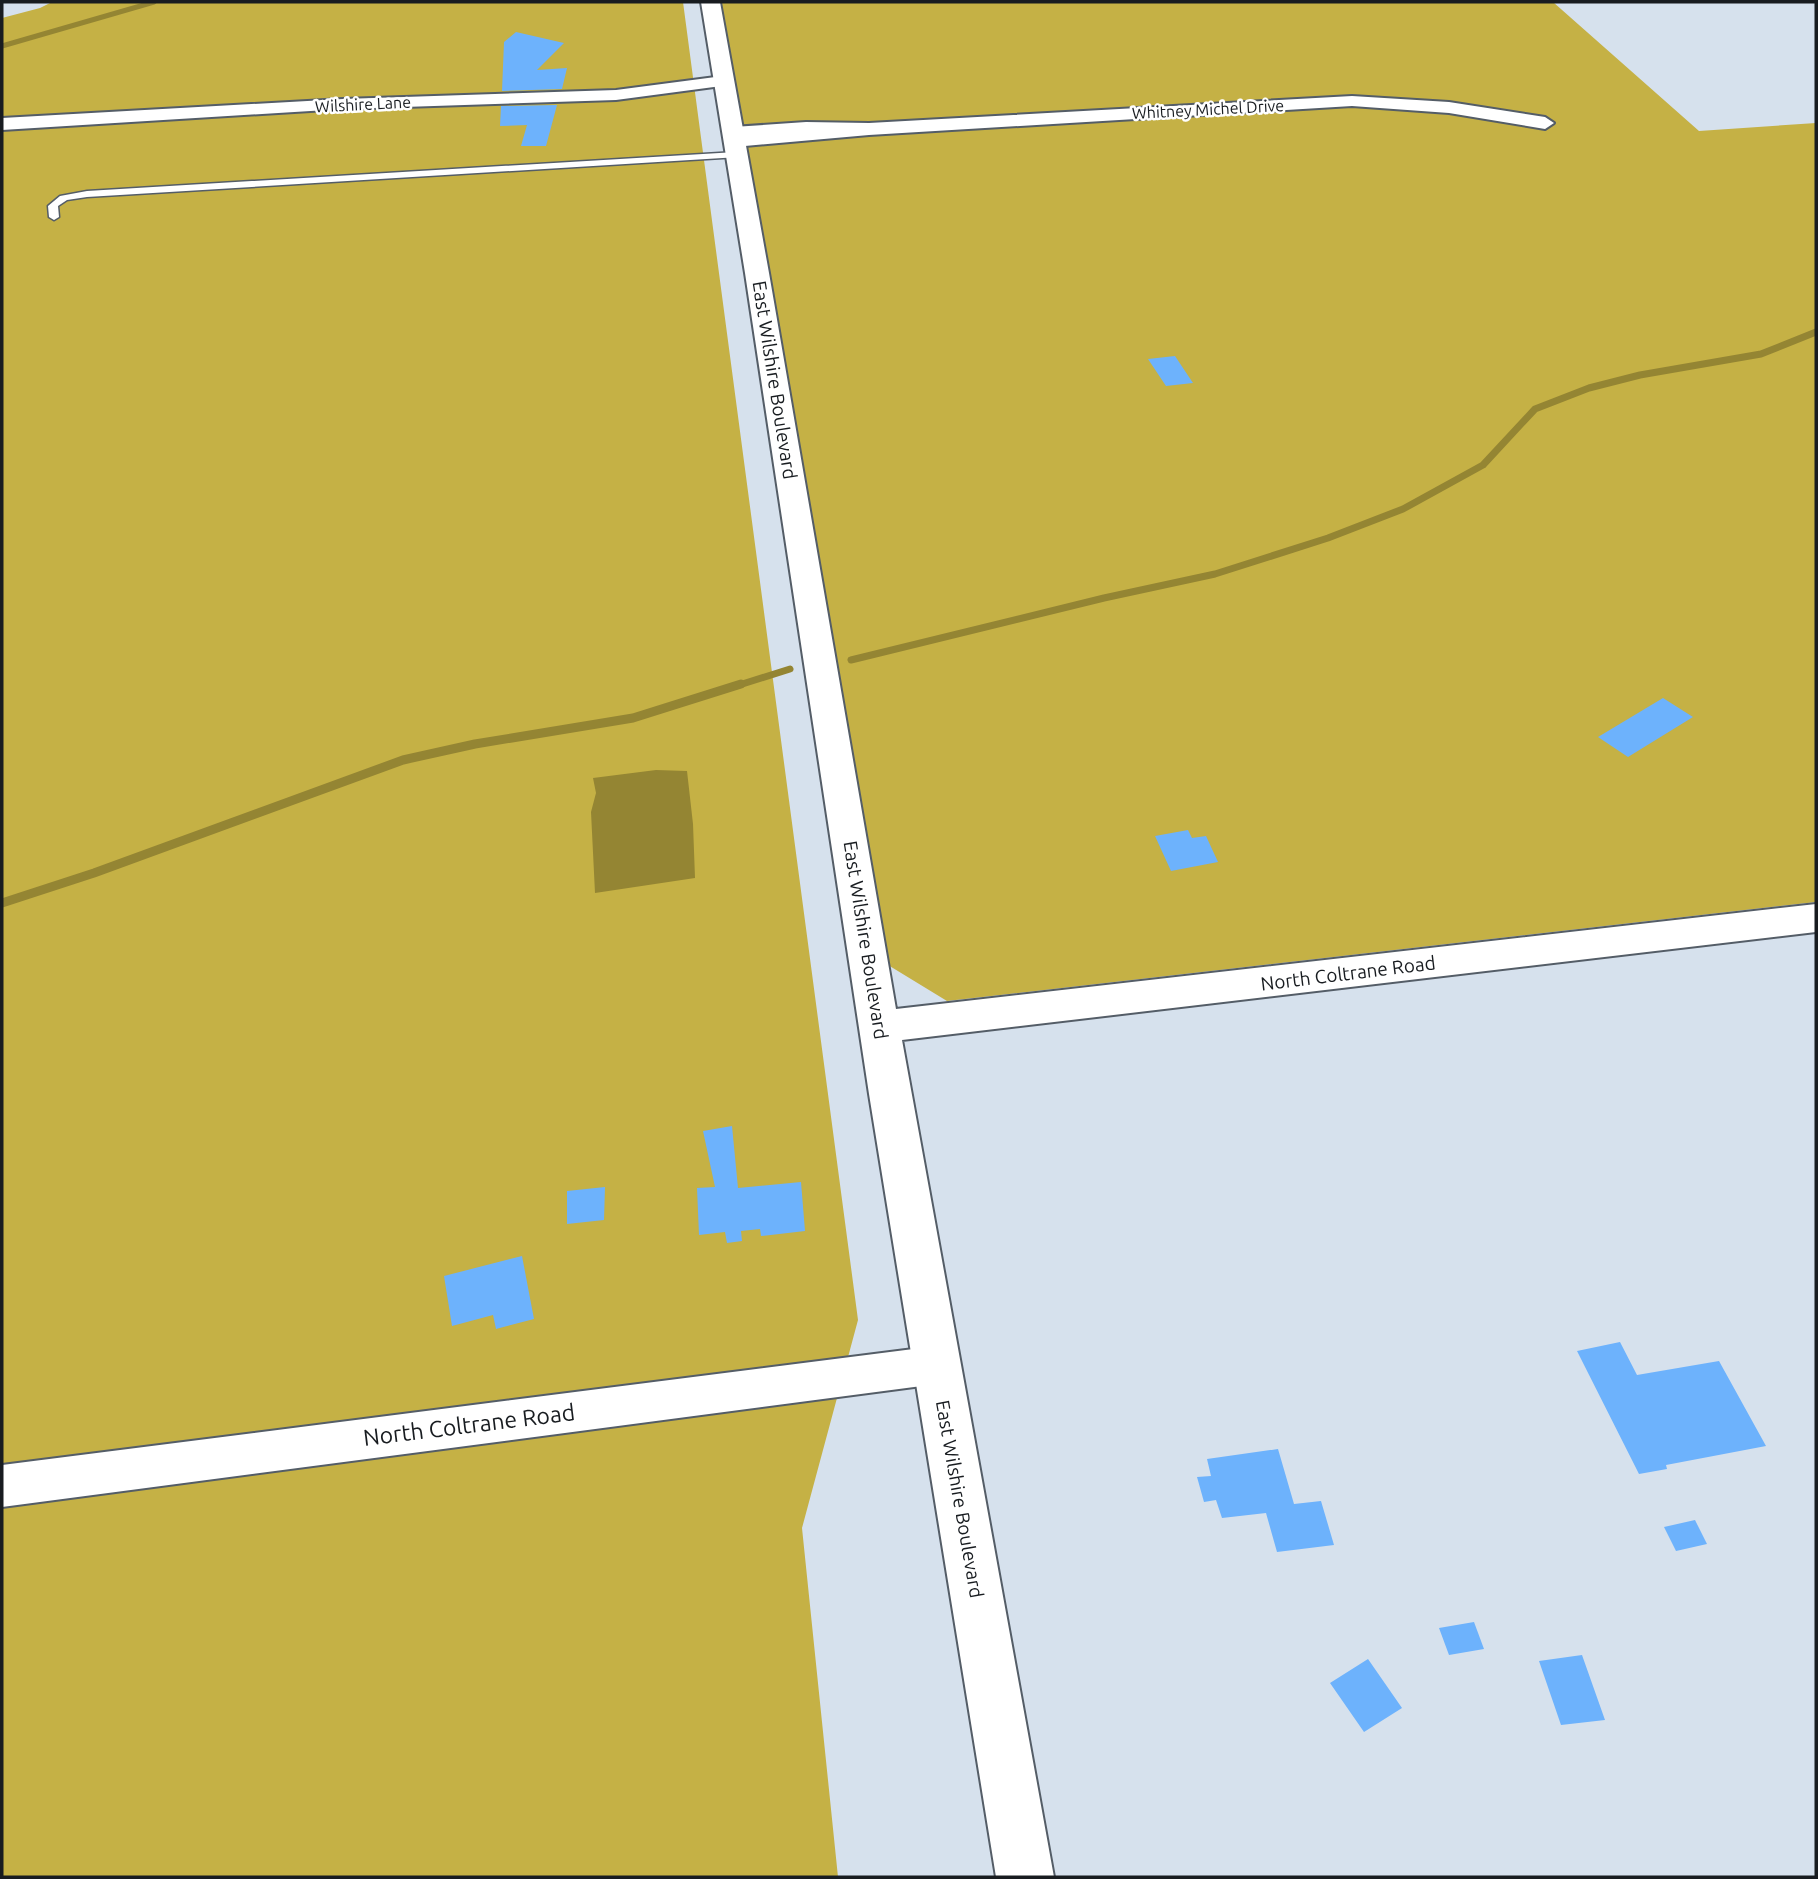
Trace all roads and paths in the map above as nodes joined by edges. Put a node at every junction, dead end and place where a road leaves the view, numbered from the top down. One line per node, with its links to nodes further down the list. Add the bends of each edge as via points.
1 (710, 2): 2 (street, East Wilshire Boulevard)
2 (723, 81): 4 (street, Wilshire Lane, via 616,95 343,104); 5 (street, East Wilshire Boulevard)
3 (1545, 123): 5 (street, Whitney Michel Drive, via 1475,109 1352,101 869,129)
4 (2, 124)
5 (734, 143): 6 (lane, via 87,194 61,198 52,206); 8 (street, East Wilshire Boulevard)
6 (54, 217)
7 (1816, 918): 8 (street, North Coltrane Road)
8 (880, 1027): 9 (street, East Wilshire Boulevard)
9 (937, 1365): 10 (street, North Coltrane Road); 11 (street, East Wilshire Boulevard)
10 (2, 1486)
11 (1025, 1877)

